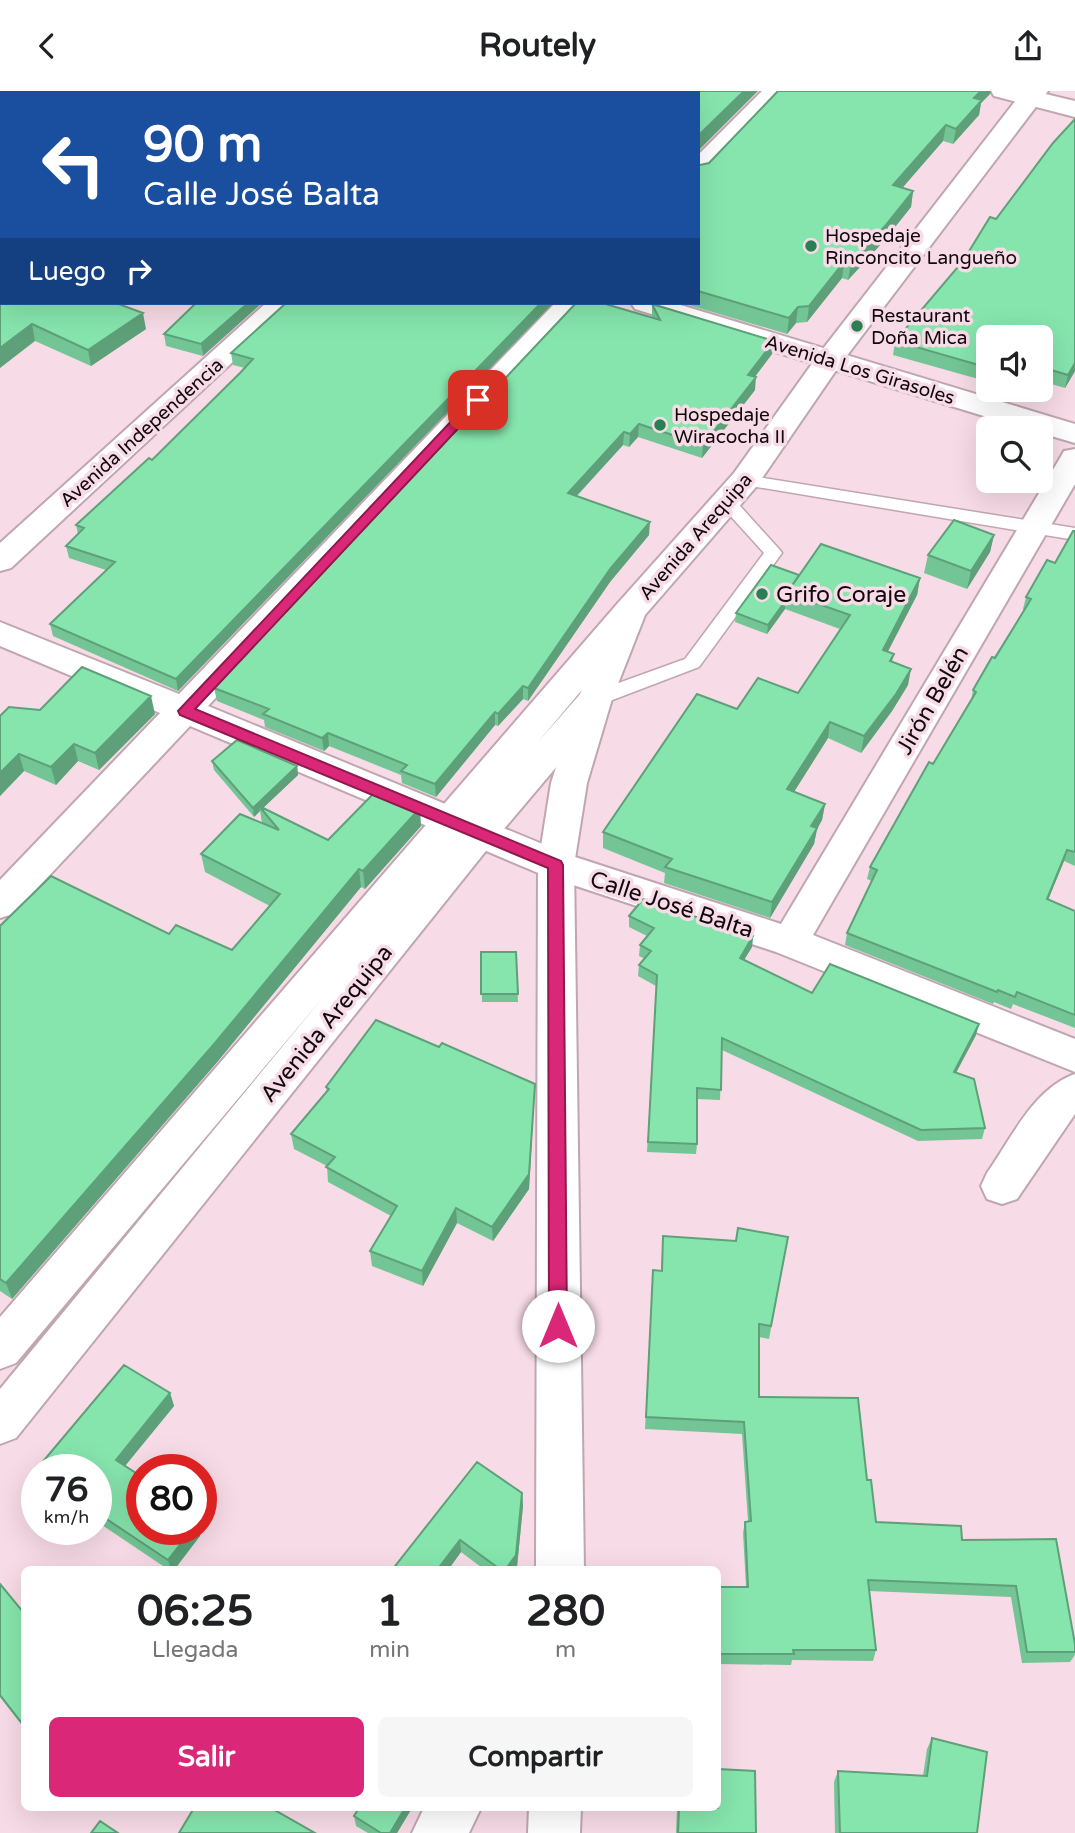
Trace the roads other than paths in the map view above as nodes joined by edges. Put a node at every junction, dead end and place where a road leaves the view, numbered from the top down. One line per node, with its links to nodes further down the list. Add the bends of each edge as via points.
1 (776, 91): 5 (main road)
2 (1003, 91): 3 (main road)
3 (1034, 94): 4 (main road); 9 (main road, Avenida Arequipa)
4 (1075, 109)
5 (700, 168)
6 (280, 305): 15 (main road, Avenida Independencia)
7 (568, 305): 19 (main road)
8 (651, 305): 9 (main road, Avenida Los Girasoles)
9 (829, 361): 10 (main road, Avenida Los Girasoles); 12 (main road, Avenida Arequipa)
10 (1075, 434)
11 (1075, 458): 13 (main road, Jirón Belén)
12 (736, 490): 13 (lane); 16 (main road, Avenida Arequipa); 18 (lane, via 773,553 692,663)
13 (1034, 526): 14 (lane); 23 (main road, Jirón Belén)
14 (1075, 534)
15 (0, 561)
16 (630, 611): 18 (main road, Avenida Arequipa); 20 (main road, Avenida Arequipa)
17 (0, 633): 19 (main road, Calle José Balta)
18 (595, 699): 20 (main road, Avenida Arequipa); 21 (main road, via 569,783)
19 (186, 711): 20 (main road, Calle José Balta); 22 (main road)
20 (466, 827): 21 (main road, Calle José Balta); 27 (main road, Avenida Arequipa); 28 (main road, Avenida Arequipa)
21 (556, 865): 23 (main road, Calle José Balta); 29 (main road)
22 (0, 904)
23 (790, 943): 24 (main road, Calle José Balta)
24 (1075, 1056)
25 (1075, 1091): 26 (main road, via 1056,1106)
26 (1002, 1186)
27 (0, 1349)
28 (0, 1423)
29 (559, 1566)
30 (452, 1811): 32 (main road)
31 (555, 1811): 33 (main road)
32 (438, 1833)
33 (554, 1833)

